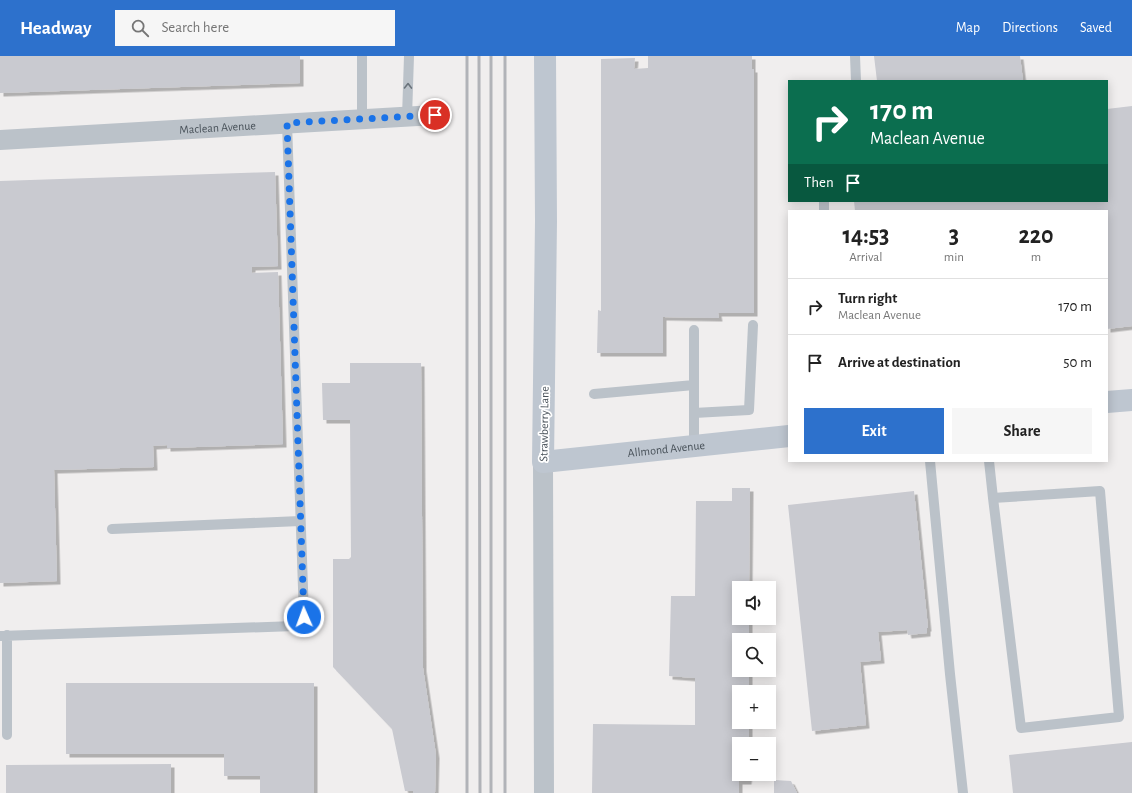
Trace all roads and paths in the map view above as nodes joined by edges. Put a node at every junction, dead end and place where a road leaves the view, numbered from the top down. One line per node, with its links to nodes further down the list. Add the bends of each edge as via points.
1 (362, 56): 8 (lane)
2 (408, 56): 7 (lane, one-way to 2)
3 (545, 56): 20 (street, Strawberry Lane)
4 (854, 56): 5 (lane)
5 (856, 80)
6 (435, 115): 7 (street, Maclean Avenue)
7 (407, 117): 8 (street, Maclean Avenue)
8 (362, 119): 9 (street, Maclean Avenue)
9 (287, 123): 10 (street, Maclean Avenue); 24 (lane)
10 (0, 140)
11 (753, 325): 17 (lane, via 749,410)
12 (694, 330): 13 (lane)
13 (694, 385): 14 (lane); 17 (lane)
14 (594, 394)
15 (1132, 400): 16 (street)
16 (1108, 402)
17 (694, 412): 19 (lane)
18 (788, 436): 19 (street, Allmond Avenue)
19 (694, 446): 20 (street, Allmond Avenue)
20 (543, 462): 28 (street, Strawberry Lane)
21 (930, 462): 29 (lane)
22 (989, 462): 23 (lane)
23 (993, 498): 23 (lane, via 1021,728 1120,717 1100,491)
24 (300, 521): 25 (lane); 26 (lane, via 304,617 295,626)
25 (112, 529)
26 (4, 636): 27 (lane)
27 (7, 735)
28 (544, 793)
29 (963, 793)

